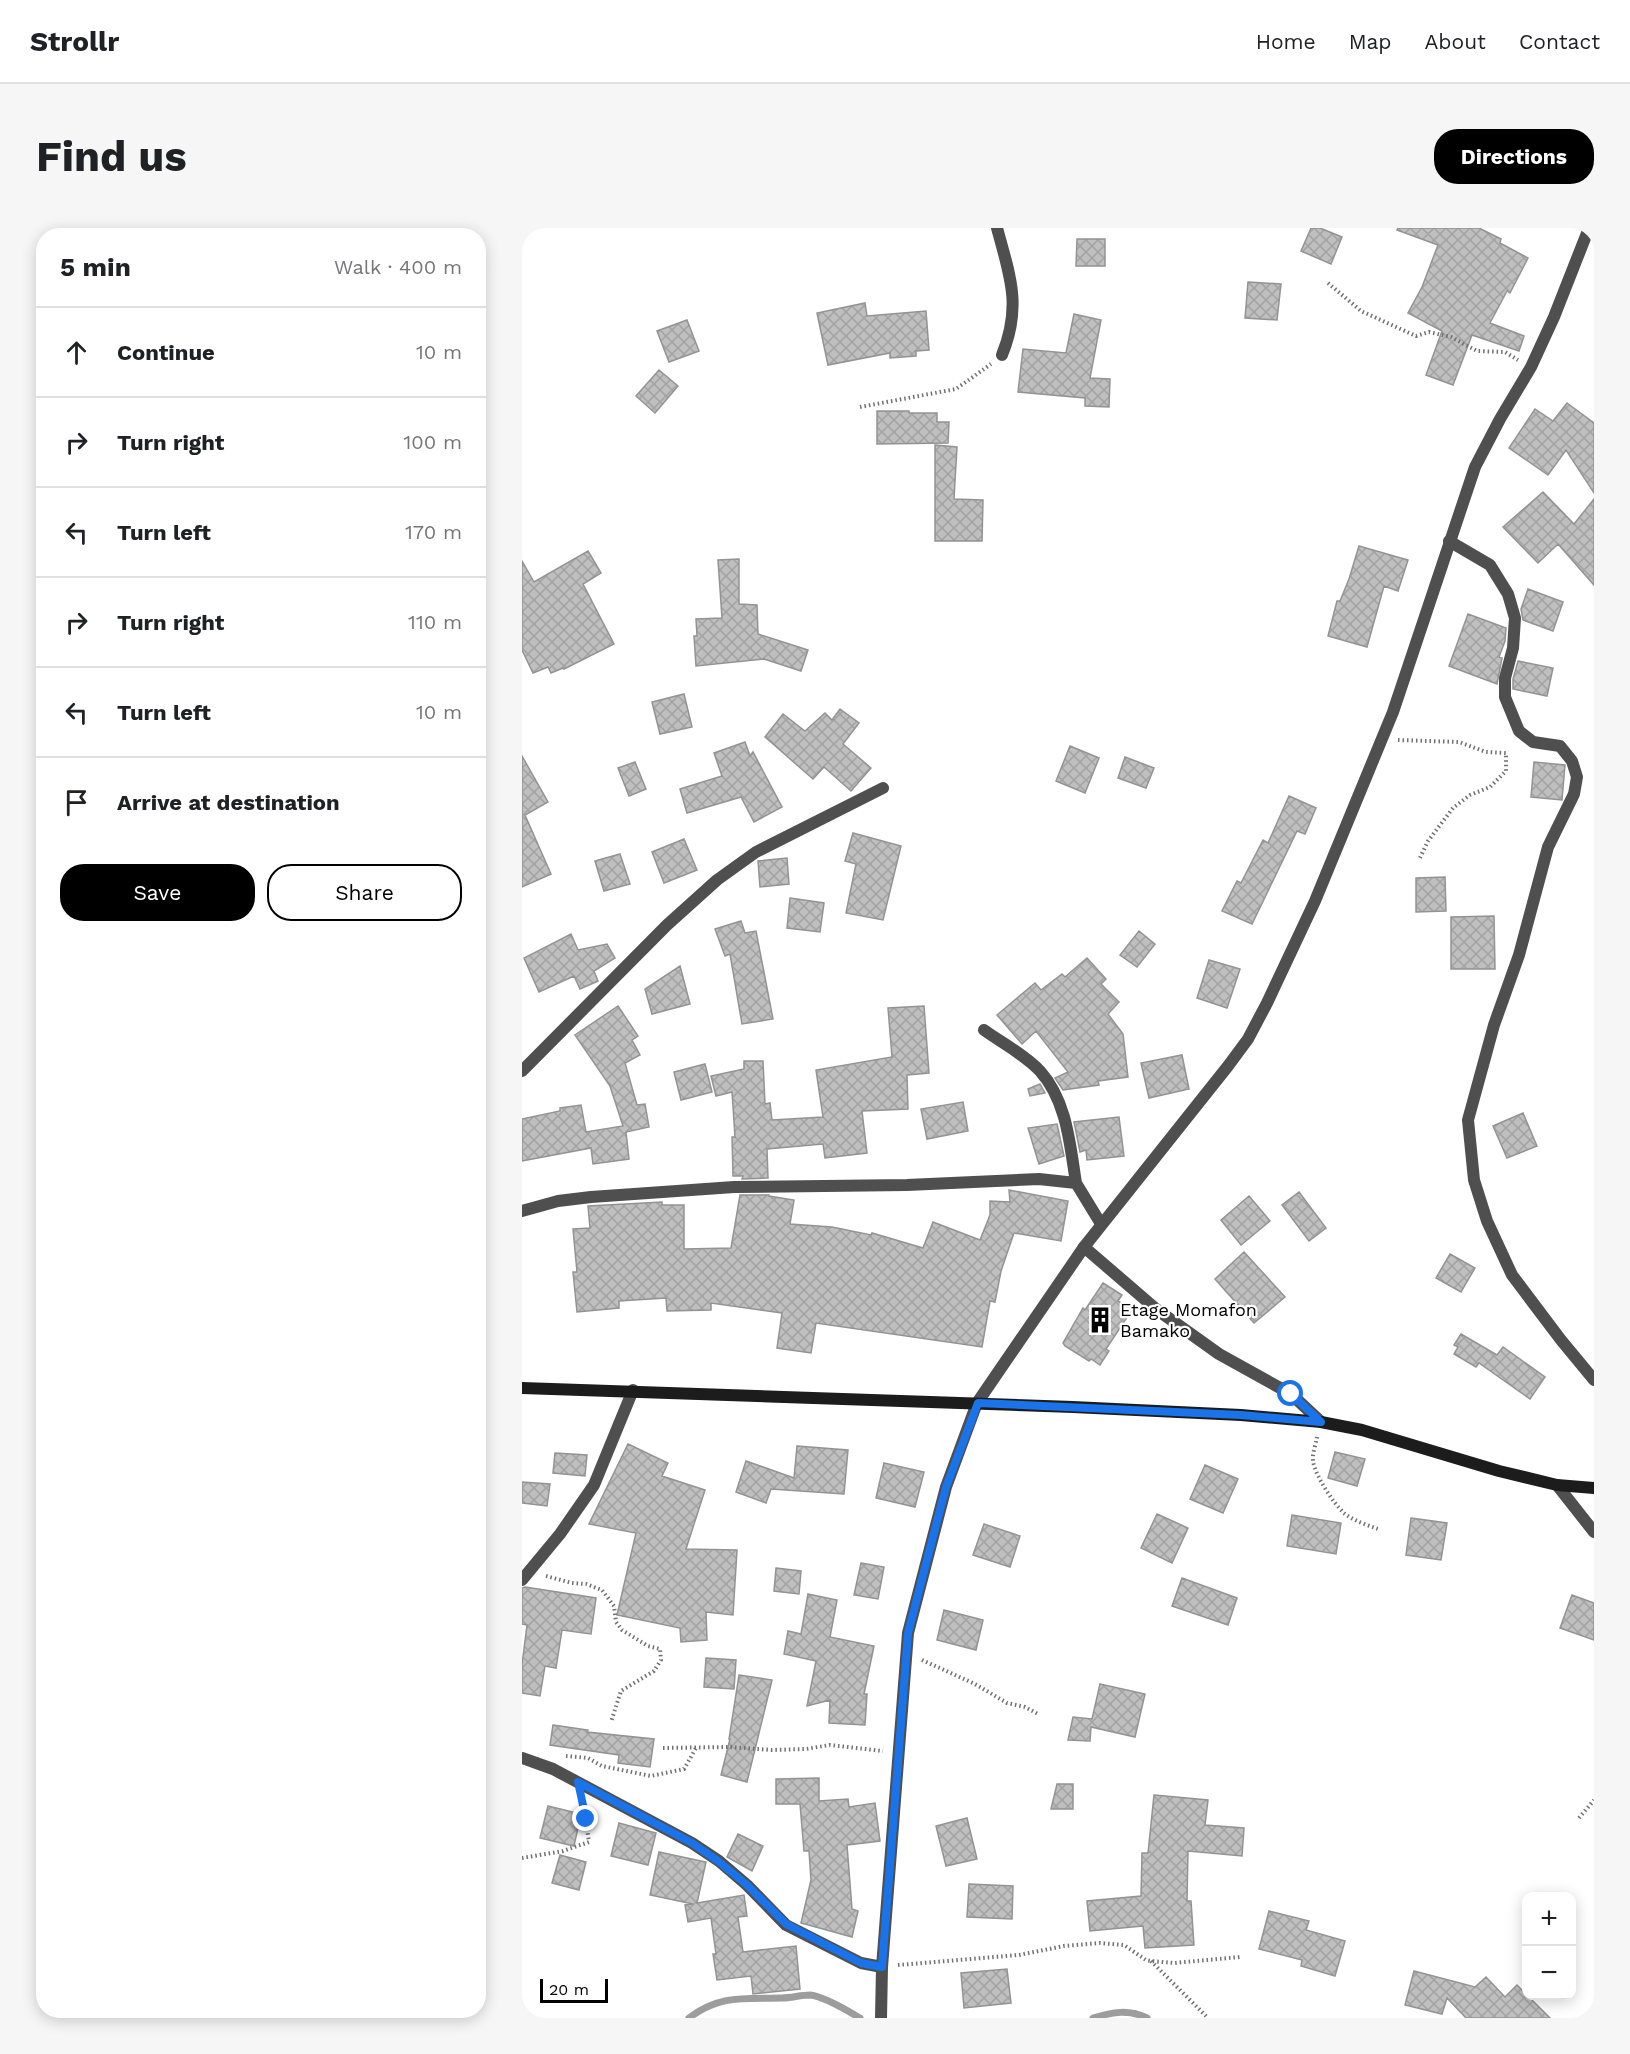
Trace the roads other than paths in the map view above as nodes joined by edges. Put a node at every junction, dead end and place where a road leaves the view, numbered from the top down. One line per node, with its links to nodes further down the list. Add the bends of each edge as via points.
1 (997, 228): 3 (street, via 1011,278 1014,307 1011,335)
2 (1589, 228): 4 (street, via 1531,367 1475,467)
3 (1002, 355)
4 (1449, 541): 10 (street, via 1393,712 1315,901 1267,1003 1228,1066); 12 (street, via 1490,565 1508,594 1515,618 1504,697 1519,731 1533,742 1560,746 1572,761 1576,777 1574,794 1548,847 1468,1120 1474,1180 1512,1275)
5 (884, 788): 7 (street, via 756,852 717,880)
6 (984, 1030): 8 (street, via 1041,1072 1058,1099)
7 (522, 1071)
8 (1076, 1183): 9 (street, via 1040,1179 715,1188 591,1197); 10 (street)
9 (522, 1211)
10 (1101, 1224): 11 (street)
11 (1084, 1247): 15 (street); 16 (street, via 1156,1309 1219,1354 1291,1394)
12 (1594, 1380)
13 (522, 1388): 14 (main road)
14 (633, 1390): 15 (main road); 20 (street, via 594,1485)
15 (978, 1403): 16 (main road); 22 (street, via 946,1487 911,1616)
16 (1321, 1422): 17 (main road)
17 (1557, 1485): 18 (main road); 19 (street)
18 (1594, 1488)
19 (1594, 1532)
20 (525, 1578)
21 (527, 1760): 22 (street, via 553,1769 692,1843 747,1885 786,1924 861,1963)
22 (882, 1967): 23 (street)
23 (881, 2018)

